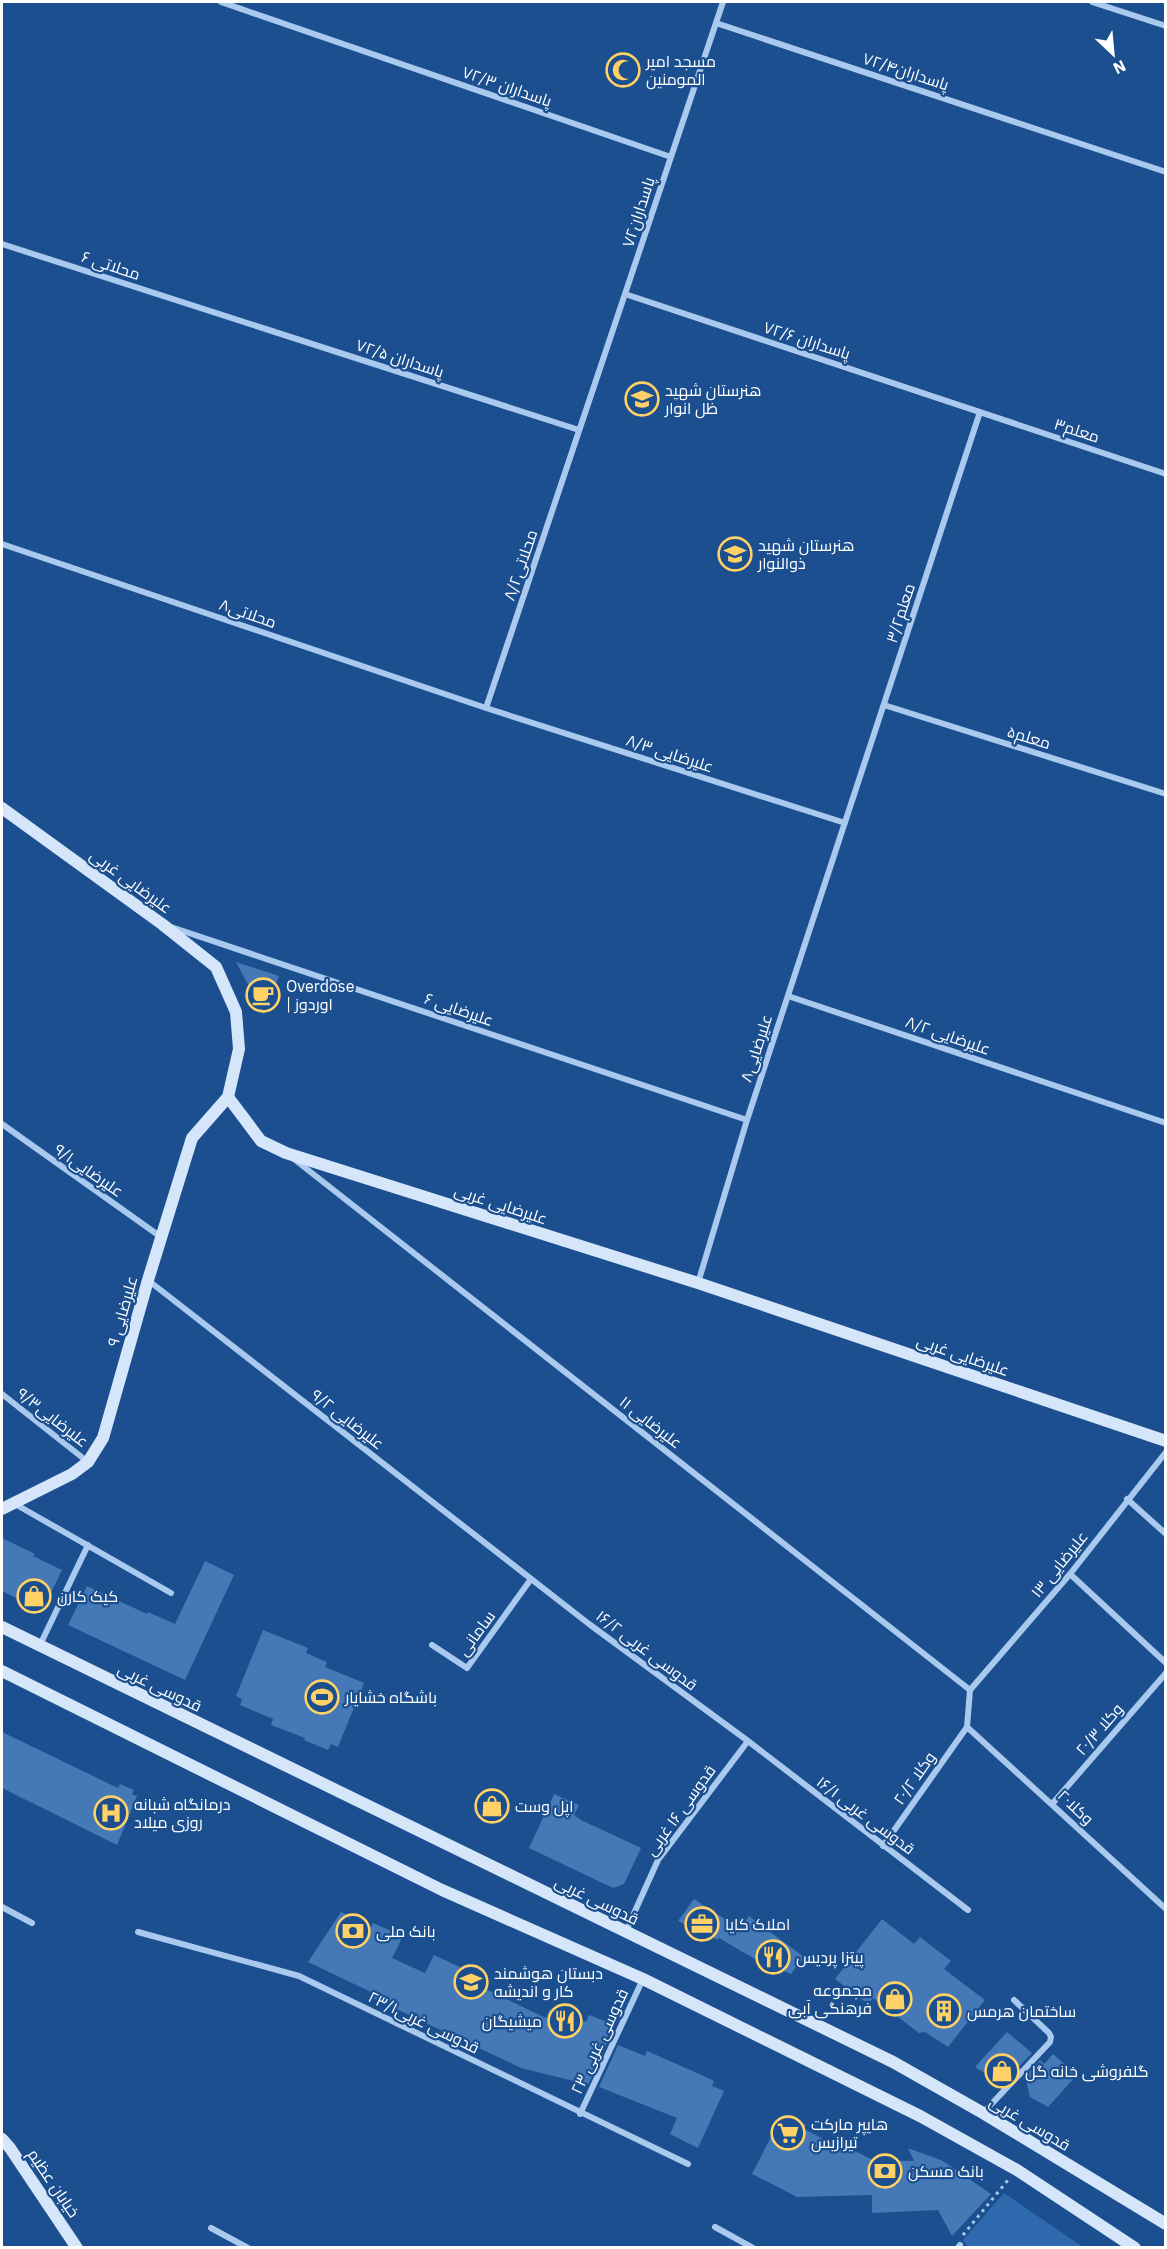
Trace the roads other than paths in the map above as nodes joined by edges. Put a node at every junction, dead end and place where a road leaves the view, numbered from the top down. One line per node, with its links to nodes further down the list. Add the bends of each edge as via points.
1 (221, 2): 6 (street, ۷۲/۳ پاسداران)
2 (723, 2): 4 (street, پاسداران۷۲)
3 (1092, 2): 5 (street)
4 (716, 23): 6 (street, پاسداران۷۲); 7 (street, پاسداران۷۲/۴)
5 (1166, 26)
6 (670, 157): 9 (street, پاسداران۷۲)
7 (1166, 172)
8 (2, 244): 10 (street, ۶ محلاتی)
9 (625, 294): 11 (street, ۷۲/۶ پاسداران); 12 (street, پاسداران۷۲)
10 (213, 312): 12 (street, ۷۲/۵ پاسداران)
11 (980, 412): 13 (street, معلم۳); 15 (street, معلم۳/۲)
12 (579, 430): 16 (street, محلاتی۸/۲)
13 (1166, 474)
14 (2, 544): 16 (street, محلاتی۸)
15 (884, 705): 17 (street, معلم۵); 19 (street, معلم۳/۲)
16 (486, 708): 19 (street, ۸/۳ علیرضایی)
17 (1166, 794)
18 (2, 808): 20 (main road, علیرضایی غربی)
19 (845, 823): 21 (street, علیرضایی۸)
20 (162, 924): 22 (main road, علیرضایی غربی, via 216,967 236,1012 239,1049); 23 (street, ۶ علیرضایی)
21 (788, 996): 23 (street, علیرضایی۸); 24 (street, علیرضایی ۸/۲)
22 (228, 1097): 26 (main road, علیرضایی غربی, via 261,1141); 27 (main road, ۹ علیرضایی, via 192,1138)
23 (747, 1120): 29 (street, علیرضایی۸)
24 (1166, 1123)
25 (2, 1124): 27 (street, علیرضایی۹/۱)
26 (286, 1153): 29 (main road, علیرضایی غربی); 48 (street, ۱۱ علیرضایی)
27 (161, 1237): 28 (main road, ۹ علیرضایی)
28 (148, 1280): 33 (main road, ۹ علیرضایی, via 103,1438); 40 (street, ۹/۲ علیرضایی)
29 (698, 1283): 31 (main road, علیرضایی غربی)
30 (2, 1394): 33 (street, علیرضایی۹/۳)
31 (1166, 1441)
32 (1166, 1452): 34 (street, ۱۳ علیرضایی)
33 (88, 1462): 35 (main road, ۹ علیرضایی)
34 (1127, 1499): 37 (street); 39 (street, ۱۳ علیرضایی)
35 (14, 1504): 36 (main road, ۹ علیرضایی); 38 (street)
36 (2, 1509)
37 (1166, 1534)
38 (88, 1545): 41 (street); 44 (street)
39 (1070, 1574): 45 (street); 48 (street, ۱۳ علیرضایی)
40 (531, 1579): 43 (street, سامانی, via 467,1668); 50 (street, ۱۶/۲ قدوسی غربی)
41 (171, 1593)
42 (2, 1627): 44 (main road, قدوسی غربی)
43 (432, 1645)
44 (39, 1647): 58 (main road, قدوسی غربی)
45 (1166, 1663)
46 (2, 1671): 59 (main road, via 442,1890)
47 (1166, 1673): 51 (street, وکلا ۲۰/۳)
48 (970, 1690): 49 (street)
49 (967, 1727): 51 (street, وکلا۲۰); 52 (street, وکلا ۲۰/۲)
50 (748, 1741): 52 (street, ۱۶/۱ قدوسی غربی); 58 (street, قدوسی ۱۶ غربی, via 658,1860)
51 (1053, 1803): 54 (street, وکلا۲۰)
52 (883, 1846): 55 (street, ۱۶/۱ قدوسی غربی)
53 (2, 1907): 56 (street)
54 (1166, 1909)
55 (968, 1910)
56 (32, 1923)
57 (138, 1932): 62 (street, قدوسی غربی۲۳/۱, via 299,1977)
58 (625, 1932): 61 (main road, قدوسی غربی, via 893,2062)
59 (643, 1979): 62 (street, ۲۳ قدوسی غربی); 71 (main road, via 920,2116 1017,2170)
60 (1014, 2000): 61 (street, via 1052,2037)
61 (982, 2113): 65 (main road, قدوسی غربی)
62 (580, 2114): 64 (street, قدوسی غربی۲۳/۱)
63 (2, 2139): 68 (main road, خیابان عظیم)
64 (688, 2164)
65 (1166, 2224)
66 (715, 2227): 70 (street)
67 (211, 2228): 69 (street)
68 (77, 2247)
69 (248, 2247)
70 (753, 2247)
71 (1135, 2247)

